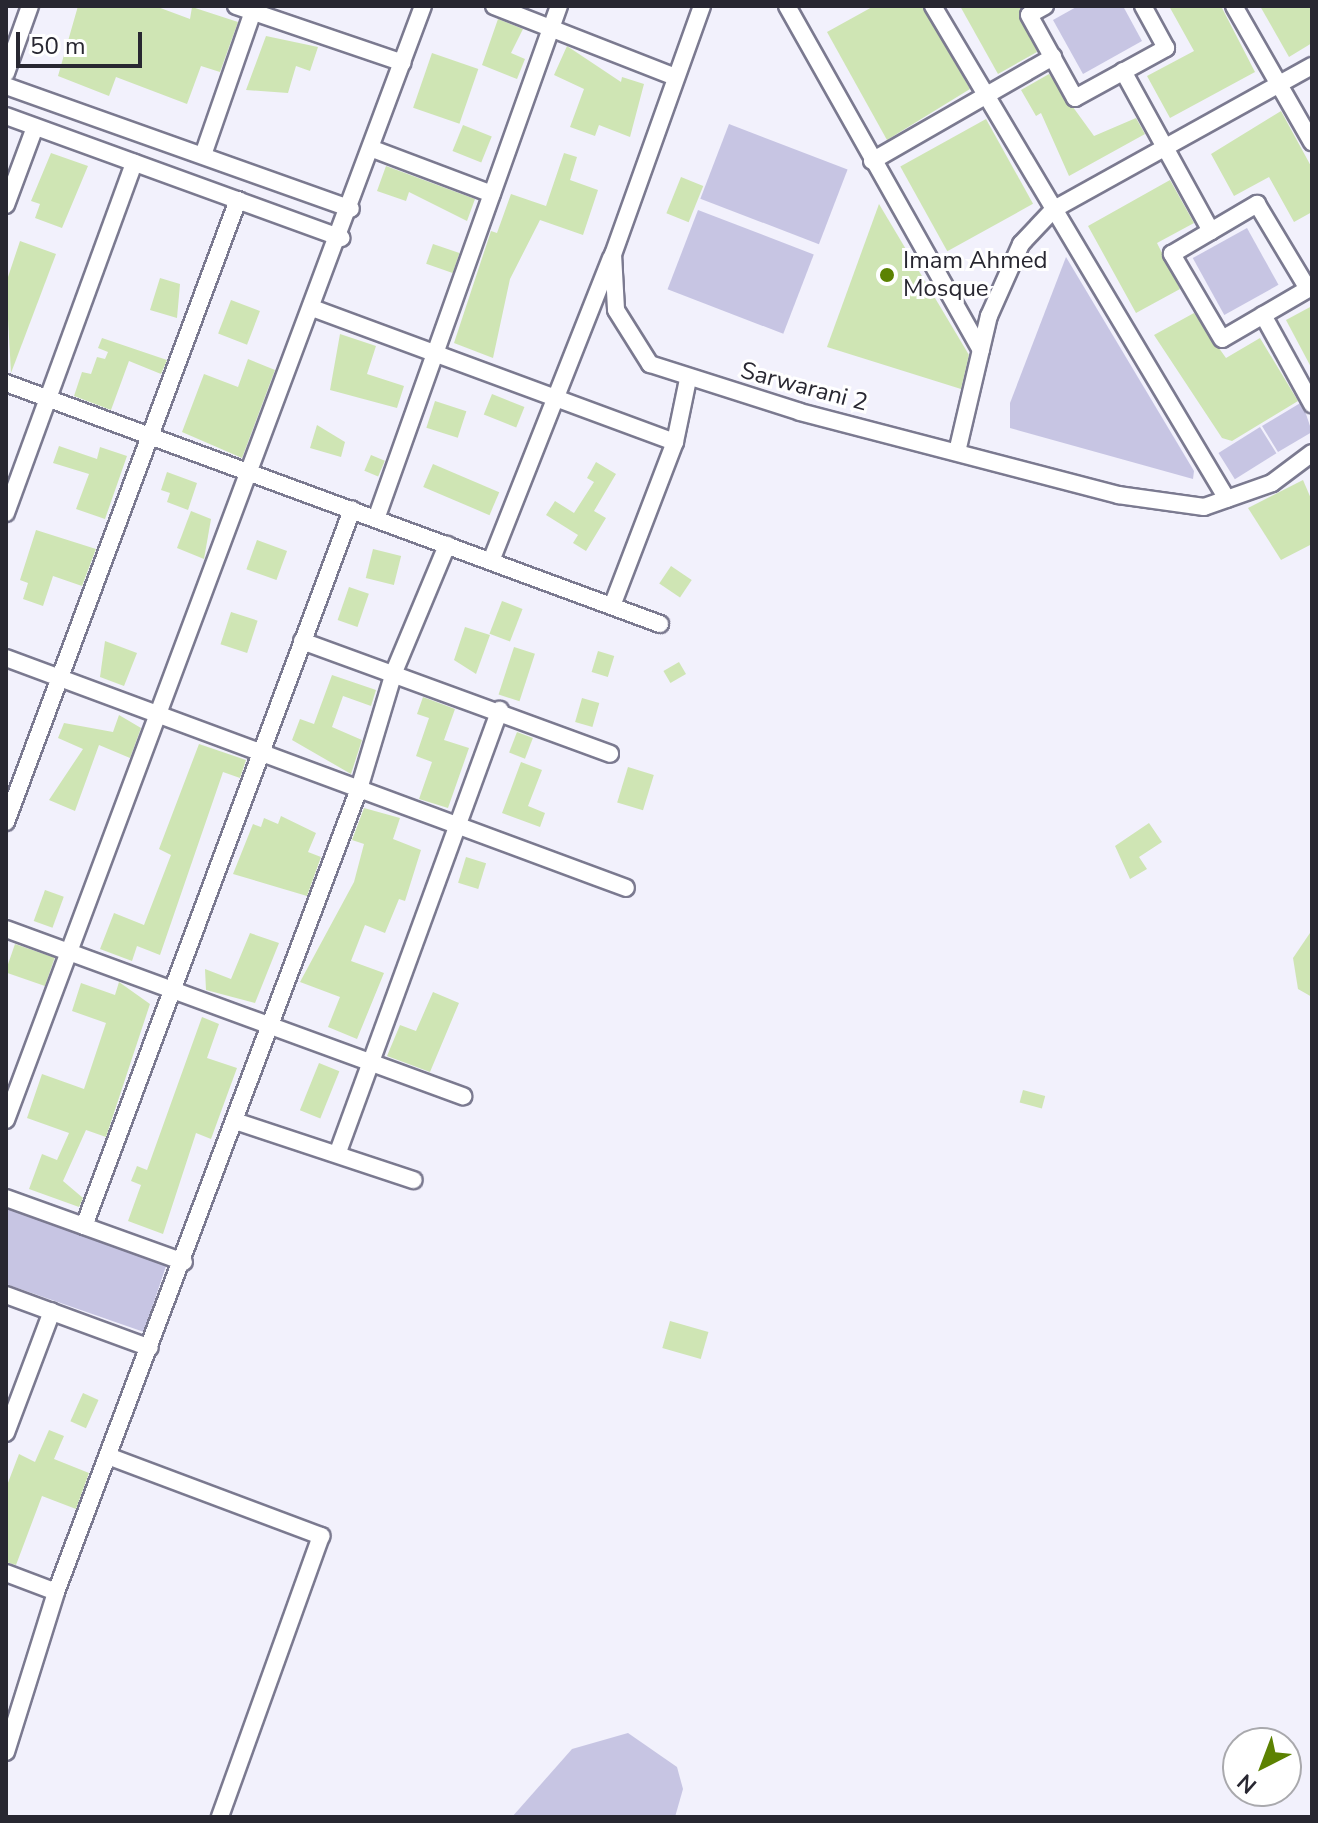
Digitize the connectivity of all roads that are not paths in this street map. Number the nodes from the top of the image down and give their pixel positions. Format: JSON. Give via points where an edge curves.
{"nodes":[{"id":1,"x":30,"y":6,"type":"edge"},
{"id":2,"x":236,"y":6,"type":"edge"},
{"id":3,"x":423,"y":6,"type":"edge"},
{"id":4,"x":494,"y":6,"type":"edge"},
{"id":5,"x":559,"y":6,"type":"edge"},
{"id":6,"x":702,"y":6,"type":"edge"},
{"id":7,"x":787,"y":6,"type":"edge"},
{"id":8,"x":933,"y":6,"type":"edge"},
{"id":9,"x":1045,"y":6,"type":"edge"},
{"id":10,"x":1143,"y":6,"type":"edge"},
{"id":11,"x":1234,"y":6,"type":"edge"},
{"id":12,"x":254,"y":9,"type":"edge"},
{"id":13,"x":552,"y":27,"type":"junction"},
{"id":14,"x":1053,"y":57,"type":"junction"},
{"id":15,"x":403,"y":63,"type":"junction"},
{"id":16,"x":1312,"y":66,"type":"edge"},
{"id":17,"x":1123,"y":71,"type":"junction"},
{"id":18,"x":6,"y":73,"type":"edge"},
{"id":19,"x":673,"y":76,"type":"junction"},
{"id":20,"x":1279,"y":84,"type":"junction"},
{"id":21,"x":6,"y":86,"type":"edge"},
{"id":22,"x":986,"y":95,"type":"junction"},
{"id":23,"x":6,"y":116,"type":"edge"},
{"id":24,"x":35,"y":127,"type":"junction"},
{"id":25,"x":1312,"y":142,"type":"edge"},
{"id":26,"x":1164,"y":148,"type":"junction"},
{"id":27,"x":373,"y":149,"type":"junction"},
{"id":28,"x":203,"y":155,"type":"junction"},
{"id":29,"x":872,"y":161,"type":"junction"},
{"id":30,"x":134,"y":163,"type":"junction"},
{"id":31,"x":492,"y":194,"type":"junction"},
{"id":32,"x":238,"y":200,"type":"junction"},
{"id":33,"x":6,"y":205,"type":"edge"},
{"id":34,"x":351,"y":209,"type":"junction"},
{"id":35,"x":1054,"y":209,"type":"junction"},
{"id":36,"x":1211,"y":231,"type":"junction"},
{"id":37,"x":341,"y":238,"type":"junction"},
{"id":38,"x":613,"y":254,"type":"junction"},
{"id":39,"x":315,"y":309,"type":"junction"},
{"id":40,"x":1263,"y":315,"type":"junction"},
{"id":41,"x":981,"y":350,"type":"junction"},
{"id":42,"x":435,"y":353,"type":"junction"},
{"id":43,"x":688,"y":379,"type":"junction"},
{"id":44,"x":6,"y":383,"type":"edge"},
{"id":45,"x":551,"y":396,"type":"junction"},
{"id":46,"x":49,"y":399,"type":"junction"},
{"id":47,"x":1312,"y":404,"type":"edge"},
{"id":48,"x":150,"y":436,"type":"junction"},
{"id":49,"x":675,"y":442,"type":"junction"},
{"id":50,"x":957,"y":452,"type":"junction"},
{"id":51,"x":1312,"y":453,"type":"edge"},
{"id":52,"x":253,"y":474,"type":"junction"},
{"id":53,"x":1227,"y":499,"type":"junction"},
{"id":54,"x":352,"y":510,"type":"junction"},
{"id":55,"x":6,"y":513,"type":"edge"},
{"id":56,"x":376,"y":519,"type":"junction"},
{"id":57,"x":447,"y":545,"type":"junction"},
{"id":58,"x":491,"y":561,"type":"junction"},
{"id":59,"x":612,"y":606,"type":"junction"},
{"id":60,"x":660,"y":624,"type":"dead end"},
{"id":61,"x":302,"y":641,"type":"junction"},
{"id":62,"x":6,"y":658,"type":"edge"},
{"id":63,"x":394,"y":672,"type":"junction"},
{"id":64,"x":60,"y":678,"type":"junction"},
{"id":65,"x":500,"y":710,"type":"junction"},
{"id":66,"x":161,"y":716,"type":"junction"},
{"id":67,"x":258,"y":752,"type":"junction"},
{"id":68,"x":610,"y":754,"type":"dead end"},
{"id":69,"x":359,"y":789,"type":"junction"},
{"id":70,"x":6,"y":822,"type":"edge"},
{"id":71,"x":455,"y":825,"type":"junction"},
{"id":72,"x":626,"y":888,"type":"dead end"},
{"id":73,"x":6,"y":929,"type":"edge"},
{"id":74,"x":68,"y":952,"type":"junction"},
{"id":75,"x":169,"y":989,"type":"junction"},
{"id":76,"x":269,"y":1025,"type":"junction"},
{"id":77,"x":370,"y":1062,"type":"junction"},
{"id":78,"x":463,"y":1096,"type":"dead end"},
{"id":79,"x":6,"y":1120,"type":"edge"},
{"id":80,"x":235,"y":1121,"type":"junction"},
{"id":81,"x":338,"y":1152,"type":"junction"},
{"id":82,"x":413,"y":1180,"type":"dead end"},
{"id":83,"x":6,"y":1198,"type":"edge"},
{"id":84,"x":84,"y":1226,"type":"junction"},
{"id":85,"x":184,"y":1262,"type":"junction"},
{"id":86,"x":6,"y":1295,"type":"edge"},
{"id":87,"x":52,"y":1311,"type":"junction"},
{"id":88,"x":150,"y":1348,"type":"junction"},
{"id":89,"x":6,"y":1433,"type":"edge"},
{"id":90,"x":108,"y":1456,"type":"junction"},
{"id":91,"x":6,"y":1573,"type":"edge"},
{"id":92,"x":56,"y":1592,"type":"junction"},
{"id":93,"x":6,"y":1752,"type":"edge"},
{"id":94,"x":220,"y":1817,"type":"edge"}],
"edges":[{"from":1,"to":18,"type":"street"},
{"from":2,"to":12,"type":"street"},
{"from":3,"to":15,"type":"street"},
{"from":4,"to":13,"type":"street"},
{"from":5,"to":13,"type":"street"},
{"from":6,"to":19,"type":"street","name":"Sarwarani 2"},
{"from":7,"to":29,"type":"street"},
{"from":8,"to":22,"type":"street"},
{"from":9,"to":14,"type":"street","via":[[1029,15]]},
{"from":10,"to":17,"type":"street","via":[[1166,48]]},
{"from":11,"to":20,"type":"street"},
{"from":12,"to":15,"type":"street"},
{"from":12,"to":28,"type":"street"},
{"from":13,"to":19,"type":"street"},
{"from":13,"to":31,"type":"street"},
{"from":14,"to":17,"type":"street","via":[[1075,98]]},
{"from":14,"to":22,"type":"street"},
{"from":15,"to":27,"type":"street"},
{"from":16,"to":20,"type":"street"},
{"from":17,"to":26,"type":"street"},
{"from":19,"to":38,"type":"street","name":"Sarwarani 2"},
{"from":20,"to":25,"type":"street"},
{"from":20,"to":26,"type":"street"},
{"from":21,"to":28,"type":"street"},
{"from":22,"to":29,"type":"street"},
{"from":22,"to":35,"type":"street"},
{"from":23,"to":24,"type":"street"},
{"from":24,"to":30,"type":"street"},
{"from":24,"to":33,"type":"street"},
{"from":26,"to":35,"type":"street"},
{"from":26,"to":36,"type":"street"},
{"from":27,"to":31,"type":"street"},
{"from":27,"to":34,"type":"street"},
{"from":28,"to":34,"type":"street"},
{"from":29,"to":41,"type":"street"},
{"from":30,"to":32,"type":"street"},
{"from":30,"to":46,"type":"street"},
{"from":31,"to":42,"type":"street"},
{"from":32,"to":37,"type":"street"},
{"from":32,"to":48,"type":"street"},
{"from":34,"to":37,"type":"street"},
{"from":35,"to":41,"type":"street","via":[[1021,244]]},
{"from":35,"to":53,"type":"street"},
{"from":36,"to":40,"type":"street","via":[[1172,254],[1222,339]]},
{"from":36,"to":40,"type":"street","via":[[1257,204],[1308,289]]},
{"from":37,"to":39,"type":"street"},
{"from":38,"to":43,"type":"street","name":"Sarwarani 2","via":[[616,310],[636,351]]},
{"from":38,"to":45,"type":"street"},
{"from":39,"to":42,"type":"street"},
{"from":39,"to":52,"type":"street"},
{"from":40,"to":47,"type":"street"},
{"from":41,"to":50,"type":"street"},
{"from":42,"to":45,"type":"street"},
{"from":42,"to":56,"type":"street"},
{"from":43,"to":49,"type":"street"},
{"from":43,"to":50,"type":"street","name":"Sarwarani 2"},
{"from":44,"to":46,"type":"street"},
{"from":45,"to":49,"type":"street"},
{"from":45,"to":58,"type":"street"},
{"from":46,"to":48,"type":"street"},
{"from":46,"to":55,"type":"street"},
{"from":48,"to":52,"type":"street"},
{"from":48,"to":64,"type":"street"},
{"from":49,"to":59,"type":"street"},
{"from":50,"to":53,"type":"street","name":"Sarwarani 2","via":[[1118,495],[1204,507]]},
{"from":51,"to":53,"type":"street","name":"Sarwarani 2","via":[[1272,483]]},
{"from":52,"to":54,"type":"street"},
{"from":52,"to":66,"type":"street"},
{"from":54,"to":56,"type":"street"},
{"from":54,"to":61,"type":"street"},
{"from":56,"to":57,"type":"street"},
{"from":57,"to":58,"type":"street"},
{"from":57,"to":63,"type":"street"},
{"from":58,"to":59,"type":"street"},
{"from":59,"to":60,"type":"street"},
{"from":61,"to":63,"type":"street"},
{"from":61,"to":67,"type":"street"},
{"from":62,"to":64,"type":"street"},
{"from":63,"to":65,"type":"street"},
{"from":63,"to":69,"type":"street"},
{"from":64,"to":66,"type":"street"},
{"from":64,"to":70,"type":"street"},
{"from":65,"to":68,"type":"street"},
{"from":65,"to":71,"type":"street"},
{"from":66,"to":67,"type":"street"},
{"from":66,"to":74,"type":"street"},
{"from":67,"to":69,"type":"street"},
{"from":67,"to":75,"type":"street"},
{"from":69,"to":71,"type":"street"},
{"from":69,"to":76,"type":"street"},
{"from":71,"to":72,"type":"street"},
{"from":71,"to":77,"type":"street"},
{"from":73,"to":74,"type":"street"},
{"from":74,"to":75,"type":"street"},
{"from":74,"to":79,"type":"street"},
{"from":75,"to":76,"type":"street"},
{"from":75,"to":84,"type":"street"},
{"from":76,"to":77,"type":"street"},
{"from":76,"to":80,"type":"street"},
{"from":77,"to":78,"type":"street"},
{"from":77,"to":81,"type":"street"},
{"from":80,"to":81,"type":"street"},
{"from":80,"to":85,"type":"street"},
{"from":81,"to":82,"type":"street"},
{"from":83,"to":84,"type":"street"},
{"from":84,"to":85,"type":"street"},
{"from":85,"to":88,"type":"street"},
{"from":86,"to":87,"type":"street"},
{"from":87,"to":88,"type":"street"},
{"from":87,"to":89,"type":"street"},
{"from":88,"to":90,"type":"street"},
{"from":90,"to":92,"type":"street"},
{"from":90,"to":94,"type":"street","via":[[321,1536]]},
{"from":91,"to":92,"type":"street"},
{"from":92,"to":93,"type":"street"}]}
